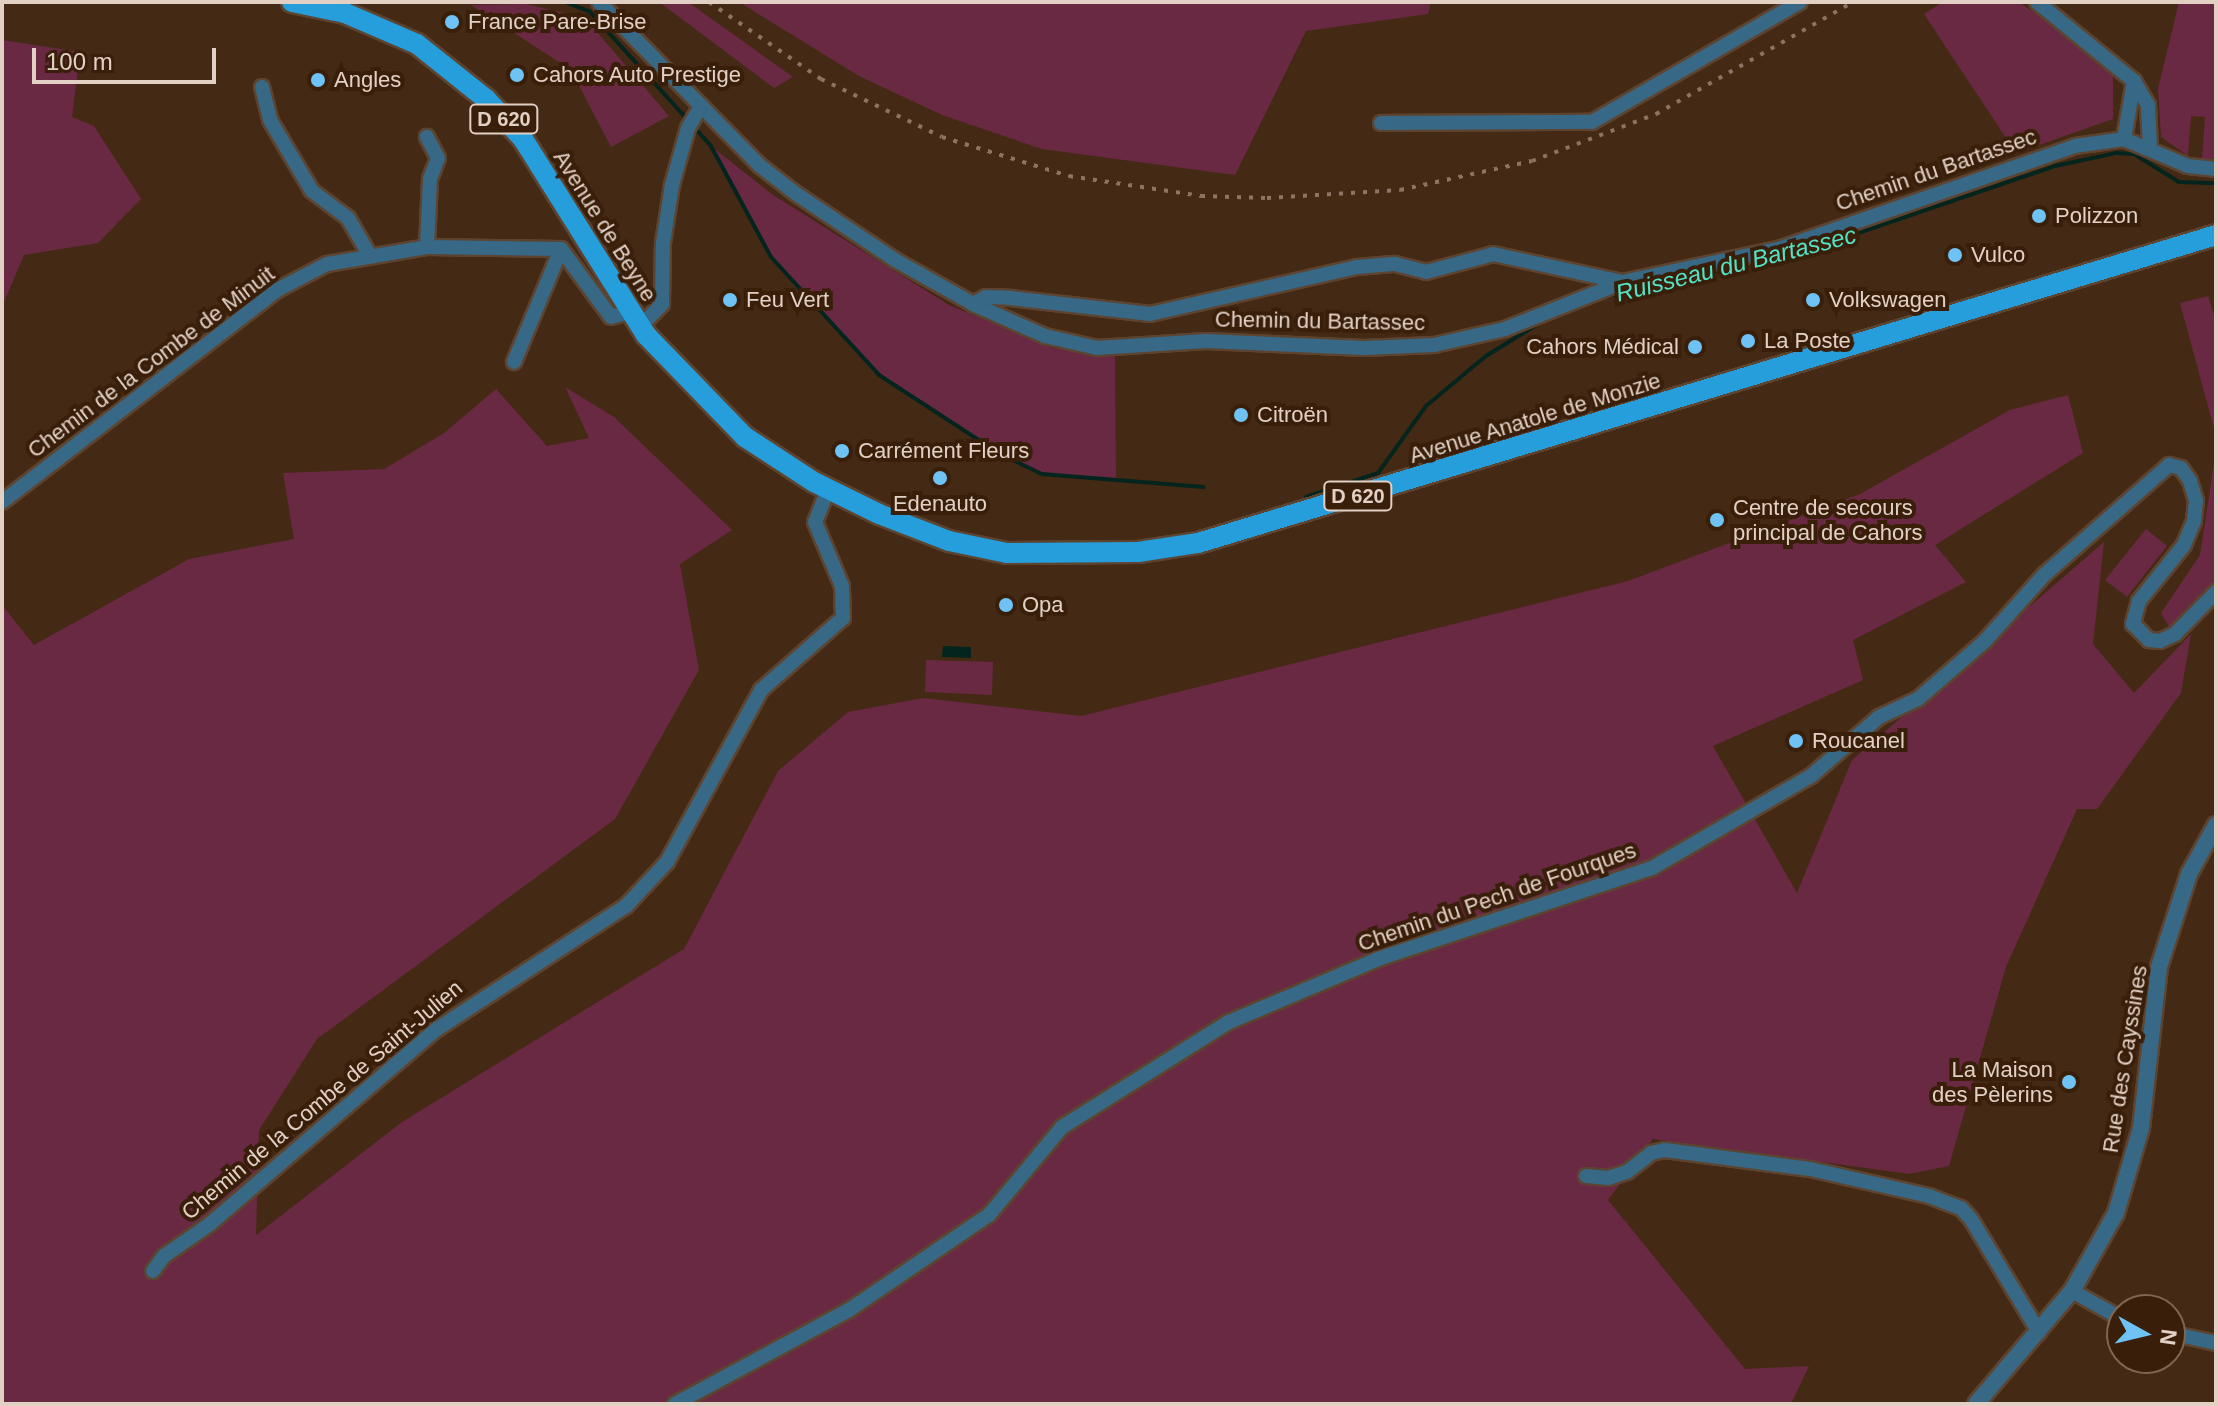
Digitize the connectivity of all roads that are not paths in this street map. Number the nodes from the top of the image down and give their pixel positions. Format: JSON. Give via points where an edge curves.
{"nodes":[{"id":1,"x":292,"y":2,"type":"edge"},
{"id":2,"x":599,"y":2,"type":"edge"},
{"id":3,"x":1800,"y":2,"type":"edge"},
{"id":4,"x":2037,"y":2,"type":"edge"},
{"id":5,"x":2134,"y":81,"type":"junction"},
{"id":6,"x":262,"y":87,"type":"dead end"},
{"id":7,"x":695,"y":116,"type":"junction"},
{"id":8,"x":1381,"y":123,"type":"dead end"},
{"id":9,"x":427,"y":137,"type":"dead end"},
{"id":10,"x":2124,"y":139,"type":"junction"},
{"id":11,"x":2150,"y":148,"type":"junction"},
{"id":12,"x":2216,"y":169,"type":"edge"},
{"id":13,"x":2216,"y":235,"type":"edge"},
{"id":14,"x":427,"y":247,"type":"junction"},
{"id":15,"x":561,"y":249,"type":"junction"},
{"id":16,"x":370,"y":256,"type":"junction"},
{"id":17,"x":1623,"y":282,"type":"junction"},
{"id":18,"x":973,"y":304,"type":"junction"},
{"id":19,"x":635,"y":320,"type":"junction"},
{"id":20,"x":514,"y":362,"type":"dead end"},
{"id":21,"x":828,"y":489,"type":"junction"},
{"id":22,"x":2,"y":502,"type":"edge"},
{"id":23,"x":2216,"y":592,"type":"edge"},
{"id":24,"x":2216,"y":825,"type":"edge"},
{"id":25,"x":1586,"y":1176,"type":"dead end"},
{"id":26,"x":153,"y":1271,"type":"dead end"},
{"id":27,"x":2072,"y":1291,"type":"junction"},
{"id":28,"x":2106,"y":1310,"type":"edge"},
{"id":29,"x":2039,"y":1332,"type":"junction"},
{"id":30,"x":2186,"y":1336,"type":"edge"},
{"id":31,"x":2216,"y":1343,"type":"edge"},
{"id":32,"x":675,"y":1404,"type":"edge"},
{"id":33,"x":1976,"y":1404,"type":"edge"}],
"edges":[{"from":1,"to":19,"type":"main road","name":"Avenue de Beyne","number":"D 620","via":[[345,13],[417,44],[486,99],[523,139]]},
{"from":2,"to":7,"type":"street","name":"Chemin du Bartassec"},
{"from":3,"to":8,"type":"street","via":[[1592,122]]},
{"from":4,"to":5,"type":"street"},
{"from":5,"to":10,"type":"street"},
{"from":5,"to":11,"type":"street","via":[[2148,105]]},
{"from":6,"to":16,"type":"street","via":[[270,120],[312,191],[348,218]]},
{"from":7,"to":18,"type":"street","name":"Chemin du Bartassec","via":[[795,193]]},
{"from":7,"to":19,"type":"street","via":[[663,243],[662,304]]},
{"from":9,"to":14,"type":"street","via":[[438,158],[430,179]]},
{"from":10,"to":11,"type":"street","name":"Chemin du Bartassec"},
{"from":10,"to":17,"type":"street","name":"Chemin du Bartassec","via":[[2075,146],[2003,168],[1778,249]]},
{"from":11,"to":12,"type":"street","name":"Chemin du Bartassec","via":[[2188,166]]},
{"from":13,"to":21,"type":"main road","name":"Avenue Anatole de Monzie","number":"D 620","via":[[1198,543],[1138,552],[1007,553],[912,528]]},
{"from":14,"to":15,"type":"street","name":"Chemin de la Combe de Minuit"},
{"from":14,"to":16,"type":"street","name":"Chemin de la Combe de Minuit"},
{"from":15,"to":19,"type":"street","via":[[611,317]]},
{"from":15,"to":20,"type":"street"},
{"from":16,"to":22,"type":"street","name":"Chemin de la Combe de Minuit","via":[[327,264],[277,290]]},
{"from":17,"to":18,"type":"street","via":[[1493,254],[1426,272],[1395,264],[1357,267],[1150,314],[1010,298],[986,297]]},
{"from":17,"to":18,"type":"street","name":"Chemin du Bartassec","via":[[1469,339],[1391,348],[1237,341],[1097,348],[1045,336]]},
{"from":19,"to":21,"type":"main road","name":"Avenue Anatole de Monzie","number":"D 620","via":[[745,437]]},
{"from":21,"to":26,"type":"street","name":"Chemin de la Combe de Saint-Julien","via":[[815,522],[842,586],[843,618],[761,690],[741,718],[694,819],[667,862],[626,906],[437,1029],[210,1224],[164,1256]]},
{"from":23,"to":32,"type":"street","name":"Chemin du Pech de Fourques","via":[[2175,634],[2160,641],[2149,640],[2133,624],[2139,601],[2184,545],[2194,521],[2190,481],[2181,468],[2169,465],[2044,575],[1985,641],[1918,699],[1879,717],[1811,776],[1652,868],[1378,959],[1229,1022],[1062,1127],[989,1215],[849,1310]]},
{"from":24,"to":27,"type":"street","name":"Rue des Cayssines","via":[[2189,874],[2159,967],[2141,1128],[2126,1181],[2106,1234]]},
{"from":25,"to":29,"type":"street","via":[[1618,1175],[1665,1150],[1810,1169],[1929,1196],[1961,1208],[1971,1219]]},
{"from":27,"to":28,"type":"street"},
{"from":27,"to":29,"type":"street","name":"Rue des Cayssines"},
{"from":29,"to":33,"type":"street","name":"Rue des Cayssines"},
{"from":30,"to":31,"type":"street"}]}
